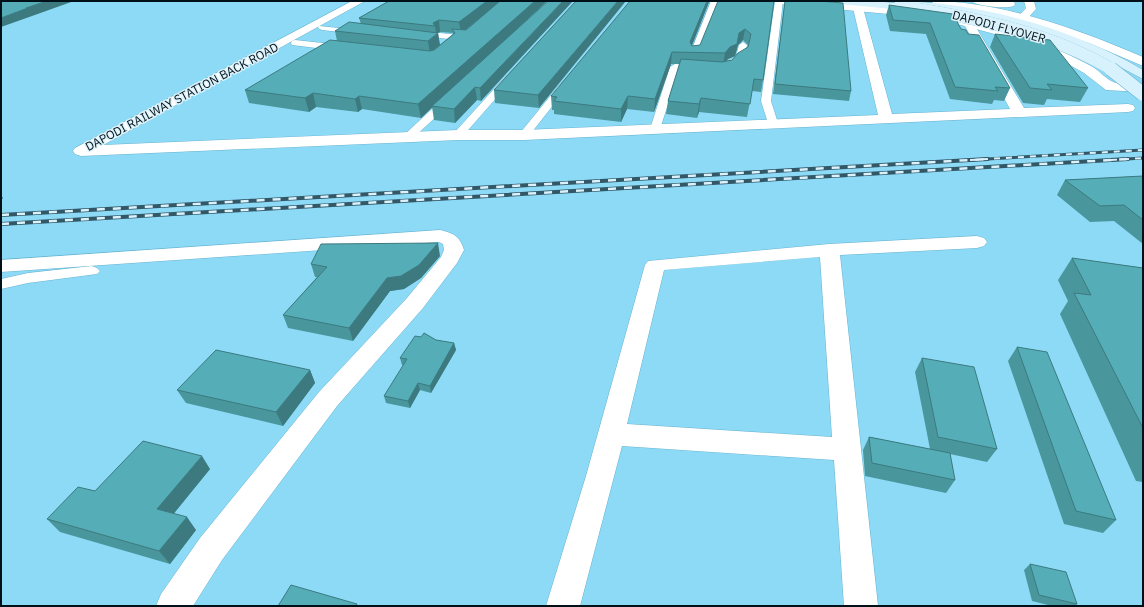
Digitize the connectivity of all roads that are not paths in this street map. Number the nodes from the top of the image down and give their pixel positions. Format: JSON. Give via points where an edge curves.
{"nodes":[{"id":1,"x":360,"y":1,"type":"edge"},
{"id":2,"x":371,"y":1,"type":"edge"},
{"id":3,"x":715,"y":1,"type":"edge"},
{"id":4,"x":780,"y":1,"type":"edge"},
{"id":5,"x":840,"y":1,"type":"edge"},
{"id":6,"x":898,"y":1,"type":"edge"},
{"id":7,"x":935,"y":1,"type":"edge"},
{"id":8,"x":976,"y":1,"type":"edge"},
{"id":9,"x":1009,"y":1,"type":"edge"},
{"id":10,"x":1029,"y":1,"type":"edge"},
{"id":11,"x":965,"y":3,"type":"edge"},
{"id":12,"x":919,"y":6,"type":"junction"},
{"id":13,"x":858,"y":8,"type":"junction"},
{"id":14,"x":1022,"y":18,"type":"junction"},
{"id":15,"x":969,"y":24,"type":"junction"},
{"id":16,"x":326,"y":26,"type":"junction"},
{"id":17,"x":474,"y":28,"type":"edge"},
{"id":18,"x":366,"y":30,"type":"edge"},
{"id":19,"x":295,"y":43,"type":"junction"},
{"id":20,"x":743,"y":45,"type":"edge"},
{"id":21,"x":447,"y":47,"type":"edge"},
{"id":22,"x":349,"y":49,"type":"edge"},
{"id":23,"x":694,"y":54,"type":"edge"},
{"id":24,"x":1143,"y":62,"type":"edge"},
{"id":25,"x":707,"y":69,"type":"edge"},
{"id":26,"x":720,"y":70,"type":"edge"},
{"id":27,"x":516,"y":71,"type":"edge"},
{"id":28,"x":572,"y":75,"type":"edge"},
{"id":29,"x":1143,"y":75,"type":"edge"},
{"id":30,"x":1111,"y":87,"type":"junction"},
{"id":31,"x":1143,"y":88,"type":"edge"},
{"id":32,"x":454,"y":93,"type":"edge"},
{"id":33,"x":1143,"y":94,"type":"edge"},
{"id":34,"x":1019,"y":113,"type":"junction"},
{"id":35,"x":886,"y":118,"type":"junction"},
{"id":36,"x":773,"y":123,"type":"junction"},
{"id":37,"x":655,"y":129,"type":"junction"},
{"id":38,"x":458,"y":135,"type":"junction"},
{"id":39,"x":524,"y":135,"type":"junction"},
{"id":40,"x":408,"y":137,"type":"junction"},
{"id":41,"x":102,"y":150,"type":"junction"},
{"id":42,"x":977,"y":242,"type":"dead end"},
{"id":43,"x":829,"y":250,"type":"junction"},
{"id":44,"x":1,"y":266,"type":"edge"},
{"id":45,"x":92,"y":271,"type":"dead end"},
{"id":46,"x":1,"y":284,"type":"edge"},
{"id":47,"x":610,"y":434,"type":"junction"},
{"id":48,"x":847,"y":449,"type":"junction"},
{"id":49,"x":173,"y":606,"type":"edge"},
{"id":50,"x":563,"y":606,"type":"edge"},
{"id":51,"x":861,"y":606,"type":"edge"}],
"edges":[{"from":1,"to":41,"type":"street","name":"DAPODI RAILWAY STATION BACK ROAD","via":[[81,151]]},
{"from":2,"to":16,"type":"street","name":"DAPODI RAILWAY STATION BACK ROAD"},
{"from":3,"to":23,"type":"lane"},
{"from":4,"to":13,"type":"street"},
{"from":4,"to":36,"type":"lane","via":[[766,101]]},
{"from":5,"to":12,"type":"main road","name":"DAPODI FLYOVER"},
{"from":6,"to":12,"type":"main road","name":"DAPODI FLYOVER"},
{"from":7,"to":11,"type":"street"},
{"from":8,"to":9,"type":"street","via":[[1010,5]]},
{"from":10,"to":14,"type":"street","via":[[1031,9]]},
{"from":11,"to":14,"type":"street"},
{"from":12,"to":29,"type":"main road","name":"DAPODI FLYOVER","via":[[976,13],[1049,32],[1091,48]]},
{"from":12,"to":33,"type":"main road","name":"DAPODI FLYOVER","bridge":true,"via":[[1052,41],[1101,63]]},
{"from":13,"to":15,"type":"street"},
{"from":13,"to":35,"type":"street"},
{"from":14,"to":24,"type":"street","via":[[1082,36]]},
{"from":15,"to":30,"type":"street","via":[[1017,37],[1054,51],[1089,70]]},
{"from":15,"to":34,"type":"street"},
{"from":16,"to":18,"type":"lane"},
{"from":16,"to":19,"type":"street","name":"DAPODI RAILWAY STATION BACK ROAD"},
{"from":17,"to":21,"type":"lane","via":[[463,38],[411,35],[451,43]]},
{"from":19,"to":22,"type":"lane"},
{"from":19,"to":41,"type":"street","name":"DAPODI RAILWAY STATION BACK ROAD"},
{"from":20,"to":26,"type":"lane","via":[[740,59],[732,62],[727,69]]},
{"from":25,"to":37,"type":"lane","via":[[675,67]]},
{"from":27,"to":38,"type":"lane"},
{"from":28,"to":39,"type":"lane"},
{"from":30,"to":31,"type":"street"},
{"from":30,"to":34,"type":"street","via":[[1128,108]]},
{"from":32,"to":40,"type":"lane"},
{"from":34,"to":35,"type":"street"},
{"from":35,"to":36,"type":"street"},
{"from":36,"to":37,"type":"street"},
{"from":37,"to":39,"type":"street"},
{"from":38,"to":39,"type":"street"},
{"from":38,"to":40,"type":"street"},
{"from":40,"to":41,"type":"street"},
{"from":42,"to":43,"type":"street"},
{"from":43,"to":47,"type":"street","via":[[655,264]]},
{"from":43,"to":48,"type":"street"},
{"from":44,"to":49,"type":"street","via":[[440,236],[452,242],[454,250],[450,259],[415,303],[328,399],[211,549]]},
{"from":45,"to":46,"type":"lane","via":[[28,278]]},
{"from":47,"to":48,"type":"street"},
{"from":47,"to":50,"type":"street"},
{"from":48,"to":51,"type":"street"}]}
